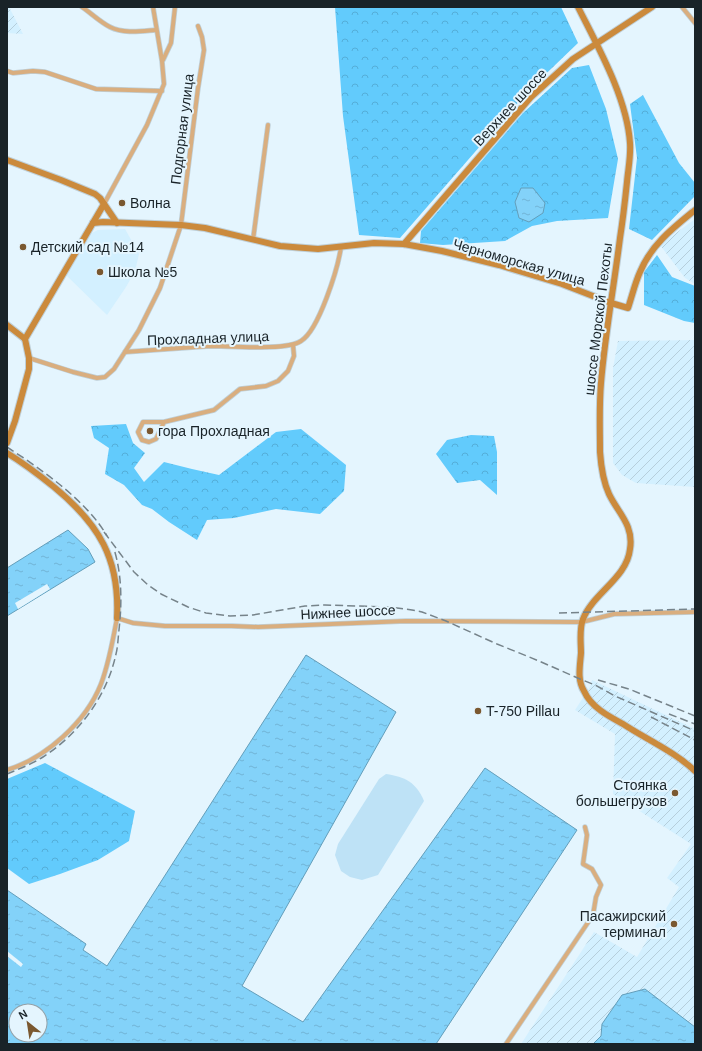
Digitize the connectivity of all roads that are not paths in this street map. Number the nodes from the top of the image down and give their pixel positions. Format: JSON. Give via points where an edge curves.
{"nodes":[{"id":1,"x":82,"y":7,"type":"edge"},
{"id":2,"x":152,"y":7,"type":"edge"},
{"id":3,"x":175,"y":7,"type":"edge"},
{"id":4,"x":578,"y":7,"type":"edge"},
{"id":5,"x":652,"y":7,"type":"edge"},
{"id":6,"x":682,"y":7,"type":"edge"},
{"id":7,"x":695,"y":23,"type":"edge"},
{"id":8,"x":198,"y":26,"type":"dead end"},
{"id":9,"x":156,"y":30,"type":"junction"},
{"id":10,"x":597,"y":44,"type":"junction"},
{"id":11,"x":162,"y":61,"type":"junction"},
{"id":12,"x":7,"y":71,"type":"edge"},
{"id":13,"x":162,"y":91,"type":"junction"},
{"id":14,"x":268,"y":126,"type":"dead end"},
{"id":15,"x":7,"y":156,"type":"edge"},
{"id":16,"x":7,"y":160,"type":"edge"},
{"id":17,"x":104,"y":204,"type":"junction"},
{"id":18,"x":695,"y":210,"type":"edge"},
{"id":19,"x":93,"y":223,"type":"junction"},
{"id":20,"x":117,"y":223,"type":"junction"},
{"id":21,"x":181,"y":225,"type":"junction"},
{"id":22,"x":253,"y":240,"type":"junction"},
{"id":23,"x":404,"y":244,"type":"junction"},
{"id":24,"x":341,"y":247,"type":"junction"},
{"id":25,"x":611,"y":303,"type":"junction"},
{"id":26,"x":7,"y":325,"type":"edge"},
{"id":27,"x":25,"y":339,"type":"junction"},
{"id":28,"x":293,"y":345,"type":"junction"},
{"id":29,"x":125,"y":352,"type":"junction"},
{"id":30,"x":29,"y":358,"type":"junction"},
{"id":31,"x":164,"y":422,"type":"junction"},
{"id":32,"x":7,"y":443,"type":"edge"},
{"id":33,"x":7,"y":453,"type":"edge"},
{"id":34,"x":695,"y":612,"type":"edge"},
{"id":35,"x":117,"y":618,"type":"junction"},
{"id":36,"x":582,"y":622,"type":"junction"},
{"id":37,"x":7,"y":770,"type":"edge"},
{"id":38,"x":695,"y":771,"type":"edge"},
{"id":39,"x":585,"y":828,"type":"dead end"},
{"id":40,"x":506,"y":1044,"type":"edge"}],
"edges":[{"from":1,"to":9,"type":"street","via":[[110,27],[136,32]]},
{"from":2,"to":9,"type":"street"},
{"from":3,"to":11,"type":"street","via":[[171,43]]},
{"from":4,"to":10,"type":"street","name":"шоссе Морской Пехоты"},
{"from":5,"to":10,"type":"street","name":"Верхнее шоссе"},
{"from":6,"to":7,"type":"street"},
{"from":8,"to":21,"type":"street","name":"Подгорная улица","via":[[204,50]]},
{"from":9,"to":11,"type":"street"},
{"from":10,"to":23,"type":"street","name":"Верхнее шоссе","via":[[573,59],[531,97]]},
{"from":10,"to":25,"type":"street","name":"шоссе Морской Пехоты","via":[[617,91],[630,143]]},
{"from":11,"to":13,"type":"street"},
{"from":12,"to":13,"type":"street","via":[[45,72],[96,89]]},
{"from":13,"to":17,"type":"street","via":[[147,125]]},
{"from":14,"to":22,"type":"street"},
{"from":15,"to":16,"type":"street"},
{"from":16,"to":17,"type":"street","via":[[95,194]]},
{"from":17,"to":19,"type":"street"},
{"from":17,"to":20,"type":"street"},
{"from":18,"to":25,"type":"street","name":"Черноморская улица","via":[[654,247],[640,271],[628,308]]},
{"from":19,"to":20,"type":"street","name":"Черноморская улица"},
{"from":19,"to":27,"type":"street"},
{"from":20,"to":21,"type":"street","name":"Черноморская улица"},
{"from":21,"to":22,"type":"street","name":"Черноморская улица"},
{"from":21,"to":29,"type":"street","name":"Подгорная улица","via":[[160,288]]},
{"from":22,"to":24,"type":"street","name":"Черноморская улица","via":[[280,246],[318,249]]},
{"from":23,"to":24,"type":"street","name":"Черноморская улица","via":[[374,243]]},
{"from":23,"to":25,"type":"street","name":"Черноморская улица","via":[[499,265],[562,284]]},
{"from":24,"to":28,"type":"street","via":[[339,261],[318,319],[310,333]]},
{"from":25,"to":36,"type":"street","name":"шоссе Морской Пехоты","via":[[600,384],[601,459],[609,494],[626,520],[631,545],[630,555],[624,566],[594,601]]},
{"from":26,"to":27,"type":"street"},
{"from":27,"to":30,"type":"street"},
{"from":28,"to":29,"type":"street","name":"Прохладная улица","via":[[211,346]]},
{"from":28,"to":31,"type":"street","via":[[294,356],[288,371],[278,381],[266,386],[240,390],[214,410]]},
{"from":29,"to":30,"type":"street","name":"Подгорная улица","via":[[114,369],[105,377],[97,378]]},
{"from":30,"to":32,"type":"street","via":[[27,378]]},
{"from":31,"to":31,"type":"street","via":[[143,422],[138,432],[142,440],[149,442],[156,439]]},
{"from":33,"to":35,"type":"street","via":[[31,468],[63,494],[95,528],[115,572]]},
{"from":34,"to":36,"type":"street","name":"Нижнее шоссе","via":[[614,614]]},
{"from":35,"to":36,"type":"street","name":"Нижнее шоссе","via":[[132,623],[165,626],[258,627],[400,621]]},
{"from":35,"to":37,"type":"street","via":[[101,685],[87,709],[76,723],[44,752],[24,764]]},
{"from":36,"to":38,"type":"street","via":[[580,679],[588,699],[609,716]]},
{"from":39,"to":40,"type":"street","via":[[587,835],[583,864],[592,869],[601,885],[596,897],[594,915]]}]}
